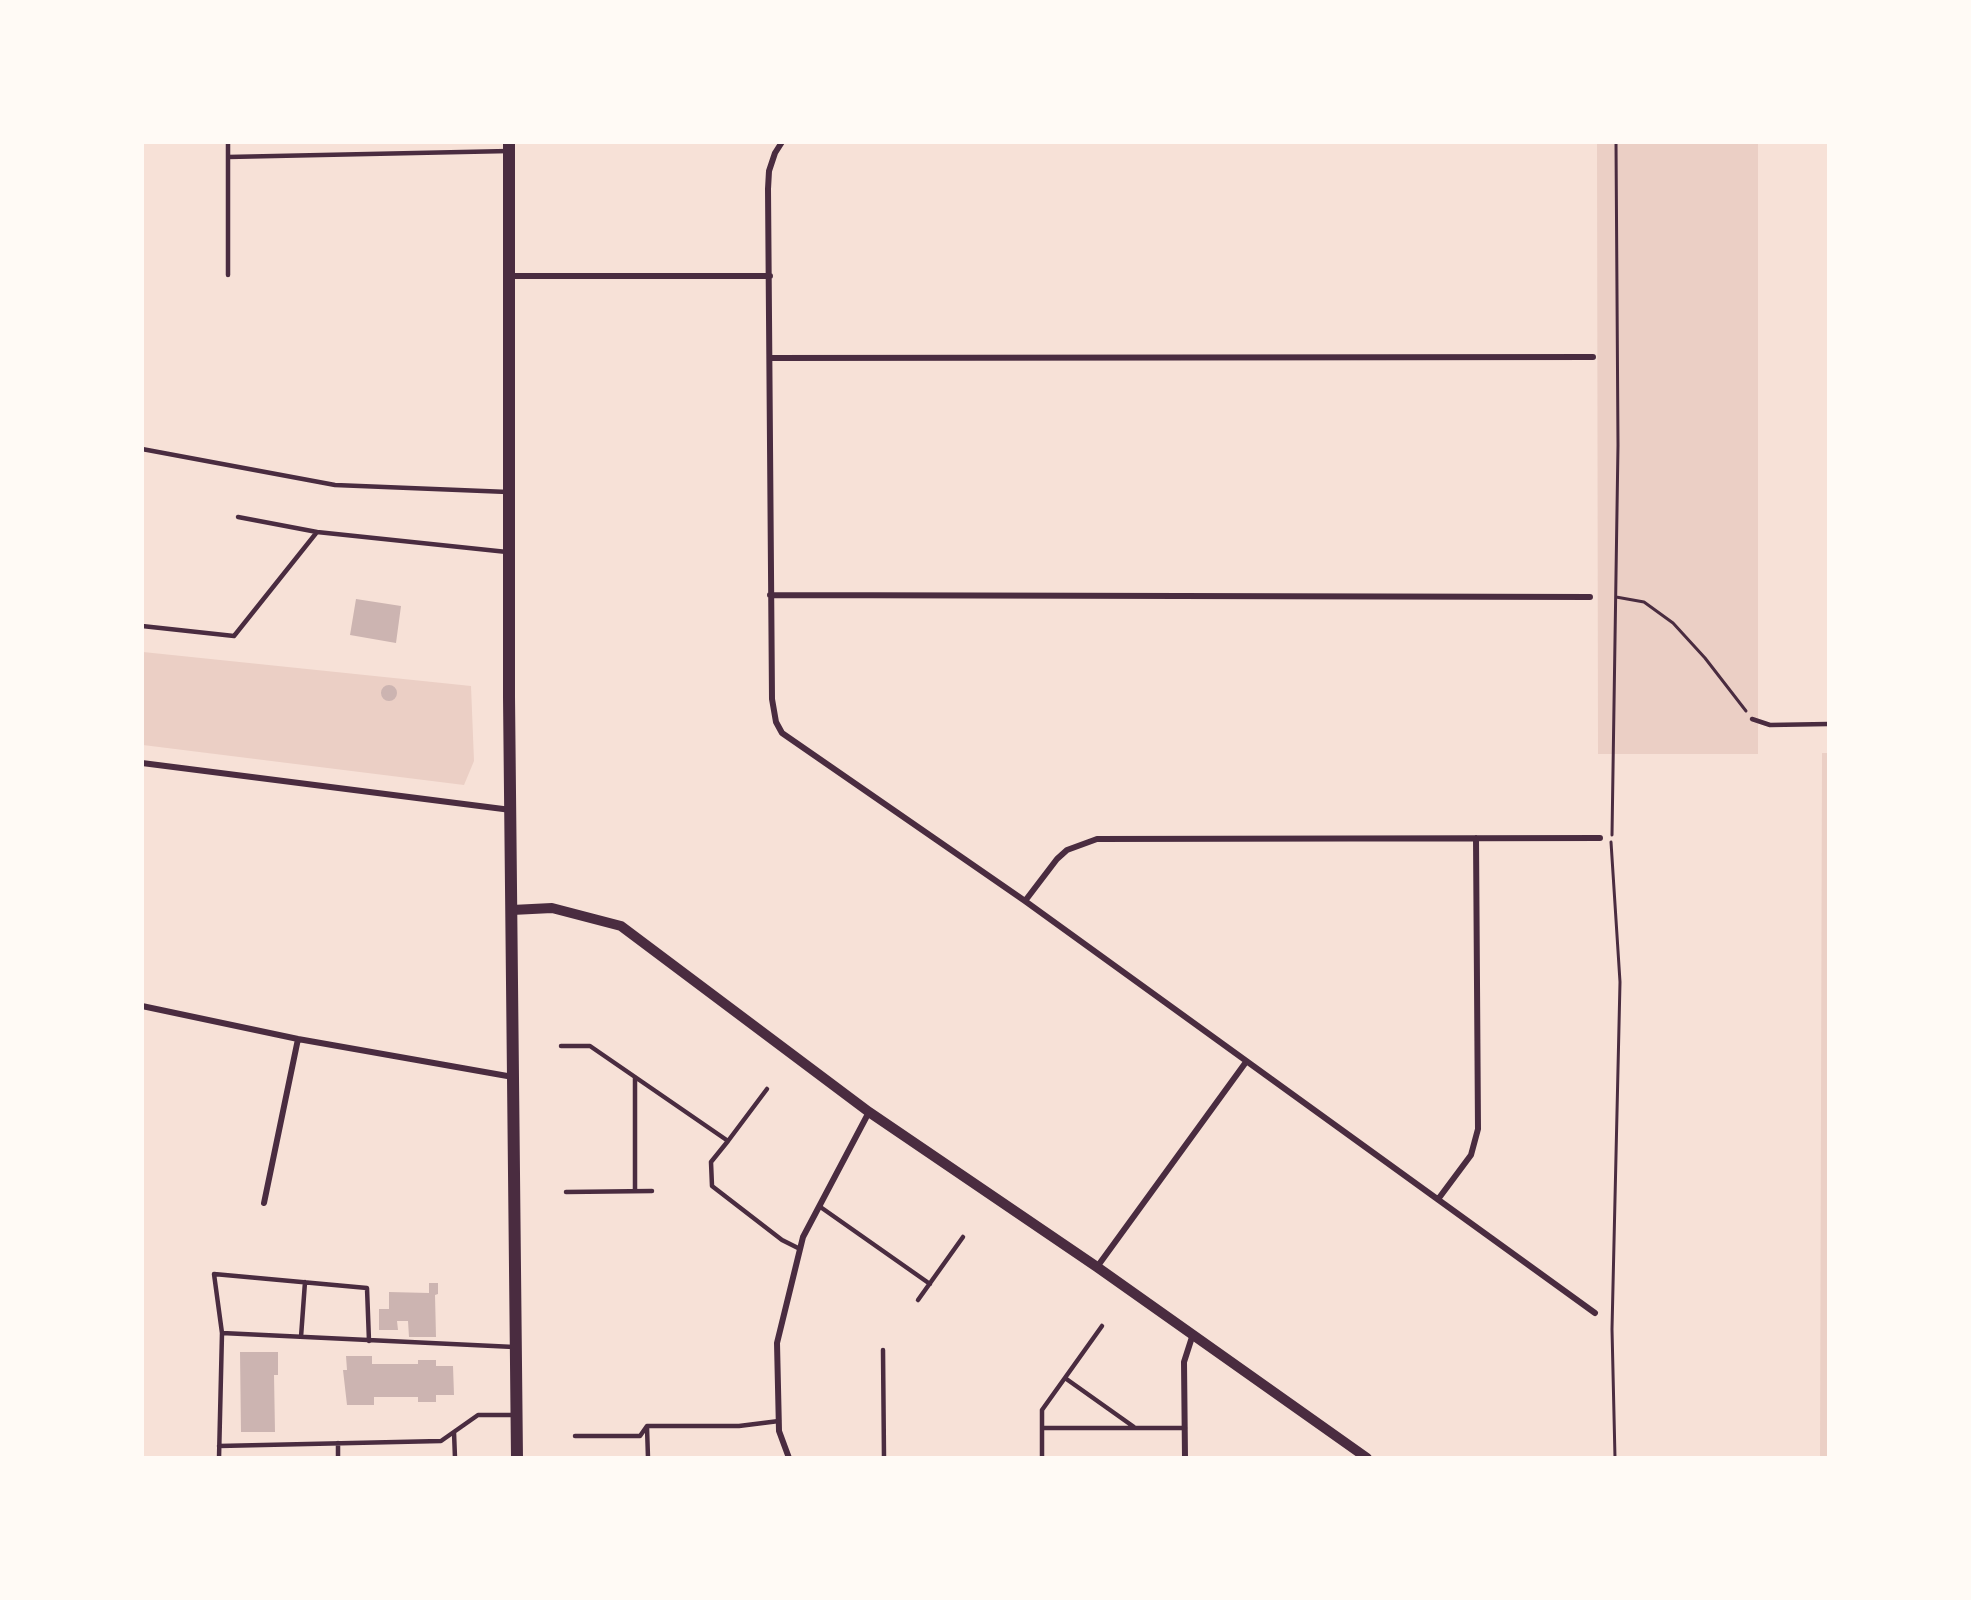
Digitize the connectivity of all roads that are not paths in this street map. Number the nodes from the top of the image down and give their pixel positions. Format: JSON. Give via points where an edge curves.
{"nodes":[{"id":1,"x":228,"y":142,"type":"edge"},
{"id":2,"x":782,"y":142,"type":"edge"},
{"id":3,"x":509,"y":147,"type":"edge"},
{"id":4,"x":228,"y":158,"type":"junction"},
{"id":5,"x":228,"y":275,"type":"dead end"},
{"id":6,"x":509,"y":276,"type":"junction"},
{"id":7,"x":770,"y":276,"type":"junction"},
{"id":8,"x":1593,"y":357,"type":"dead end"},
{"id":9,"x":771,"y":358,"type":"junction"},
{"id":10,"x":142,"y":449,"type":"edge"},
{"id":11,"x":509,"y":492,"type":"junction"},
{"id":12,"x":238,"y":517,"type":"dead end"},
{"id":13,"x":317,"y":532,"type":"junction"},
{"id":14,"x":509,"y":552,"type":"junction"},
{"id":15,"x":770,"y":595,"type":"junction"},
{"id":16,"x":1590,"y":597,"type":"dead end"},
{"id":17,"x":142,"y":626,"type":"edge"},
{"id":18,"x":1752,"y":719,"type":"road end"},
{"id":19,"x":1828,"y":724,"type":"edge"},
{"id":20,"x":142,"y":763,"type":"edge"},
{"id":21,"x":511,"y":810,"type":"junction"},
{"id":22,"x":1476,"y":838,"type":"junction"},
{"id":23,"x":1600,"y":838,"type":"dead end"},
{"id":24,"x":1025,"y":901,"type":"junction"},
{"id":25,"x":512,"y":910,"type":"junction"},
{"id":26,"x":142,"y":1006,"type":"edge"},
{"id":27,"x":298,"y":1039,"type":"junction"},
{"id":28,"x":561,"y":1046,"type":"dead end"},
{"id":29,"x":1246,"y":1062,"type":"junction"},
{"id":30,"x":513,"y":1077,"type":"junction"},
{"id":31,"x":635,"y":1077,"type":"junction"},
{"id":32,"x":767,"y":1089,"type":"dead end"},
{"id":33,"x":869,"y":1112,"type":"junction"},
{"id":34,"x":728,"y":1142,"type":"junction"},
{"id":35,"x":635,"y":1191,"type":"junction"},
{"id":36,"x":652,"y":1191,"type":"dead end"},
{"id":37,"x":566,"y":1192,"type":"dead end"},
{"id":38,"x":1439,"y":1198,"type":"junction"},
{"id":39,"x":264,"y":1203,"type":"dead end"},
{"id":40,"x":819,"y":1206,"type":"junction"},
{"id":41,"x":963,"y":1237,"type":"dead end"},
{"id":42,"x":800,"y":1249,"type":"junction"},
{"id":43,"x":1097,"y":1267,"type":"junction"},
{"id":44,"x":304,"y":1282,"type":"junction"},
{"id":45,"x":930,"y":1284,"type":"junction"},
{"id":46,"x":918,"y":1300,"type":"dead end"},
{"id":47,"x":1595,"y":1313,"type":"dead end"},
{"id":48,"x":1102,"y":1326,"type":"dead end"},
{"id":49,"x":222,"y":1333,"type":"junction"},
{"id":50,"x":1193,"y":1335,"type":"junction"},
{"id":51,"x":301,"y":1337,"type":"junction"},
{"id":52,"x":369,"y":1341,"type":"junction"},
{"id":53,"x":516,"y":1347,"type":"junction"},
{"id":54,"x":883,"y":1350,"type":"dead end"},
{"id":55,"x":1065,"y":1378,"type":"junction"},
{"id":56,"x":517,"y":1414,"type":"junction"},
{"id":57,"x":779,"y":1421,"type":"junction"},
{"id":58,"x":647,"y":1426,"type":"junction"},
{"id":59,"x":1042,"y":1428,"type":"junction"},
{"id":60,"x":1136,"y":1428,"type":"junction"},
{"id":61,"x":1185,"y":1428,"type":"junction"},
{"id":62,"x":454,"y":1432,"type":"junction"},
{"id":63,"x":574,"y":1436,"type":"dead end"},
{"id":64,"x":338,"y":1443,"type":"junction"},
{"id":65,"x":219,"y":1446,"type":"junction"},
{"id":66,"x":219,"y":1458,"type":"edge"},
{"id":67,"x":338,"y":1458,"type":"edge"},
{"id":68,"x":455,"y":1458,"type":"edge"},
{"id":69,"x":517,"y":1458,"type":"edge"},
{"id":70,"x":648,"y":1458,"type":"edge"},
{"id":71,"x":789,"y":1458,"type":"edge"},
{"id":72,"x":884,"y":1458,"type":"edge"},
{"id":73,"x":1042,"y":1458,"type":"edge"},
{"id":74,"x":1185,"y":1458,"type":"edge"},
{"id":75,"x":1367,"y":1458,"type":"edge"}],
"edges":[{"from":1,"to":4,"type":"lane"},
{"from":2,"to":7,"type":"street","via":[[769,171]]},
{"from":3,"to":4,"type":"lane"},
{"from":3,"to":6,"type":"main road"},
{"from":4,"to":5,"type":"lane"},
{"from":6,"to":7,"type":"street"},
{"from":6,"to":11,"type":"main road"},
{"from":7,"to":9,"type":"street"},
{"from":8,"to":9,"type":"street"},
{"from":9,"to":15,"type":"street"},
{"from":10,"to":11,"type":"lane","via":[[335,484]]},
{"from":11,"to":14,"type":"main road"},
{"from":12,"to":13,"type":"lane"},
{"from":13,"to":14,"type":"lane"},
{"from":13,"to":17,"type":"lane","via":[[234,636]]},
{"from":14,"to":21,"type":"main road"},
{"from":15,"to":16,"type":"street"},
{"from":15,"to":24,"type":"street","via":[[773,711],[782,733]]},
{"from":18,"to":19,"type":"lane","via":[[1770,725]]},
{"from":20,"to":21,"type":"street"},
{"from":21,"to":25,"type":"main road"},
{"from":22,"to":23,"type":"street"},
{"from":22,"to":24,"type":"street","via":[[1097,838],[1073,847],[1057,859]]},
{"from":22,"to":38,"type":"street","via":[[1478,1129],[1471,1155]]},
{"from":24,"to":29,"type":"street"},
{"from":25,"to":30,"type":"main road"},
{"from":25,"to":33,"type":"street","via":[[552,908],[621,926]]},
{"from":26,"to":27,"type":"street"},
{"from":27,"to":30,"type":"street"},
{"from":27,"to":39,"type":"street"},
{"from":28,"to":31,"type":"lane","via":[[590,1046]]},
{"from":29,"to":38,"type":"street"},
{"from":29,"to":43,"type":"street"},
{"from":30,"to":53,"type":"main road"},
{"from":31,"to":34,"type":"lane"},
{"from":31,"to":35,"type":"lane"},
{"from":32,"to":34,"type":"lane"},
{"from":33,"to":40,"type":"street"},
{"from":33,"to":43,"type":"street"},
{"from":34,"to":42,"type":"lane","via":[[711,1162],[712,1186],[782,1240]]},
{"from":35,"to":36,"type":"lane"},
{"from":35,"to":37,"type":"lane"},
{"from":38,"to":47,"type":"street"},
{"from":40,"to":42,"type":"street","via":[[802,1237]]},
{"from":40,"to":45,"type":"lane"},
{"from":41,"to":45,"type":"lane"},
{"from":42,"to":57,"type":"street","via":[[777,1343]]},
{"from":43,"to":50,"type":"street"},
{"from":44,"to":49,"type":"lane","via":[[214,1274]]},
{"from":44,"to":51,"type":"lane"},
{"from":44,"to":52,"type":"lane","via":[[368,1288]]},
{"from":45,"to":46,"type":"lane"},
{"from":48,"to":55,"type":"lane"},
{"from":49,"to":51,"type":"lane"},
{"from":49,"to":65,"type":"lane"},
{"from":50,"to":61,"type":"street","via":[[1184,1362]]},
{"from":50,"to":75,"type":"street"},
{"from":51,"to":52,"type":"lane"},
{"from":52,"to":53,"type":"lane"},
{"from":53,"to":56,"type":"main road"},
{"from":54,"to":72,"type":"lane"},
{"from":55,"to":59,"type":"lane","via":[[1042,1410]]},
{"from":55,"to":60,"type":"lane"},
{"from":56,"to":62,"type":"lane","via":[[478,1415]]},
{"from":56,"to":69,"type":"main road"},
{"from":57,"to":58,"type":"lane","via":[[739,1426]]},
{"from":57,"to":71,"type":"street"},
{"from":58,"to":63,"type":"lane","via":[[640,1436]]},
{"from":58,"to":70,"type":"lane"},
{"from":59,"to":60,"type":"lane"},
{"from":59,"to":73,"type":"lane"},
{"from":60,"to":61,"type":"lane"},
{"from":61,"to":74,"type":"street"},
{"from":62,"to":64,"type":"lane","via":[[441,1441]]},
{"from":62,"to":68,"type":"lane"},
{"from":64,"to":65,"type":"lane"},
{"from":64,"to":67,"type":"lane"},
{"from":65,"to":66,"type":"lane"}]}
